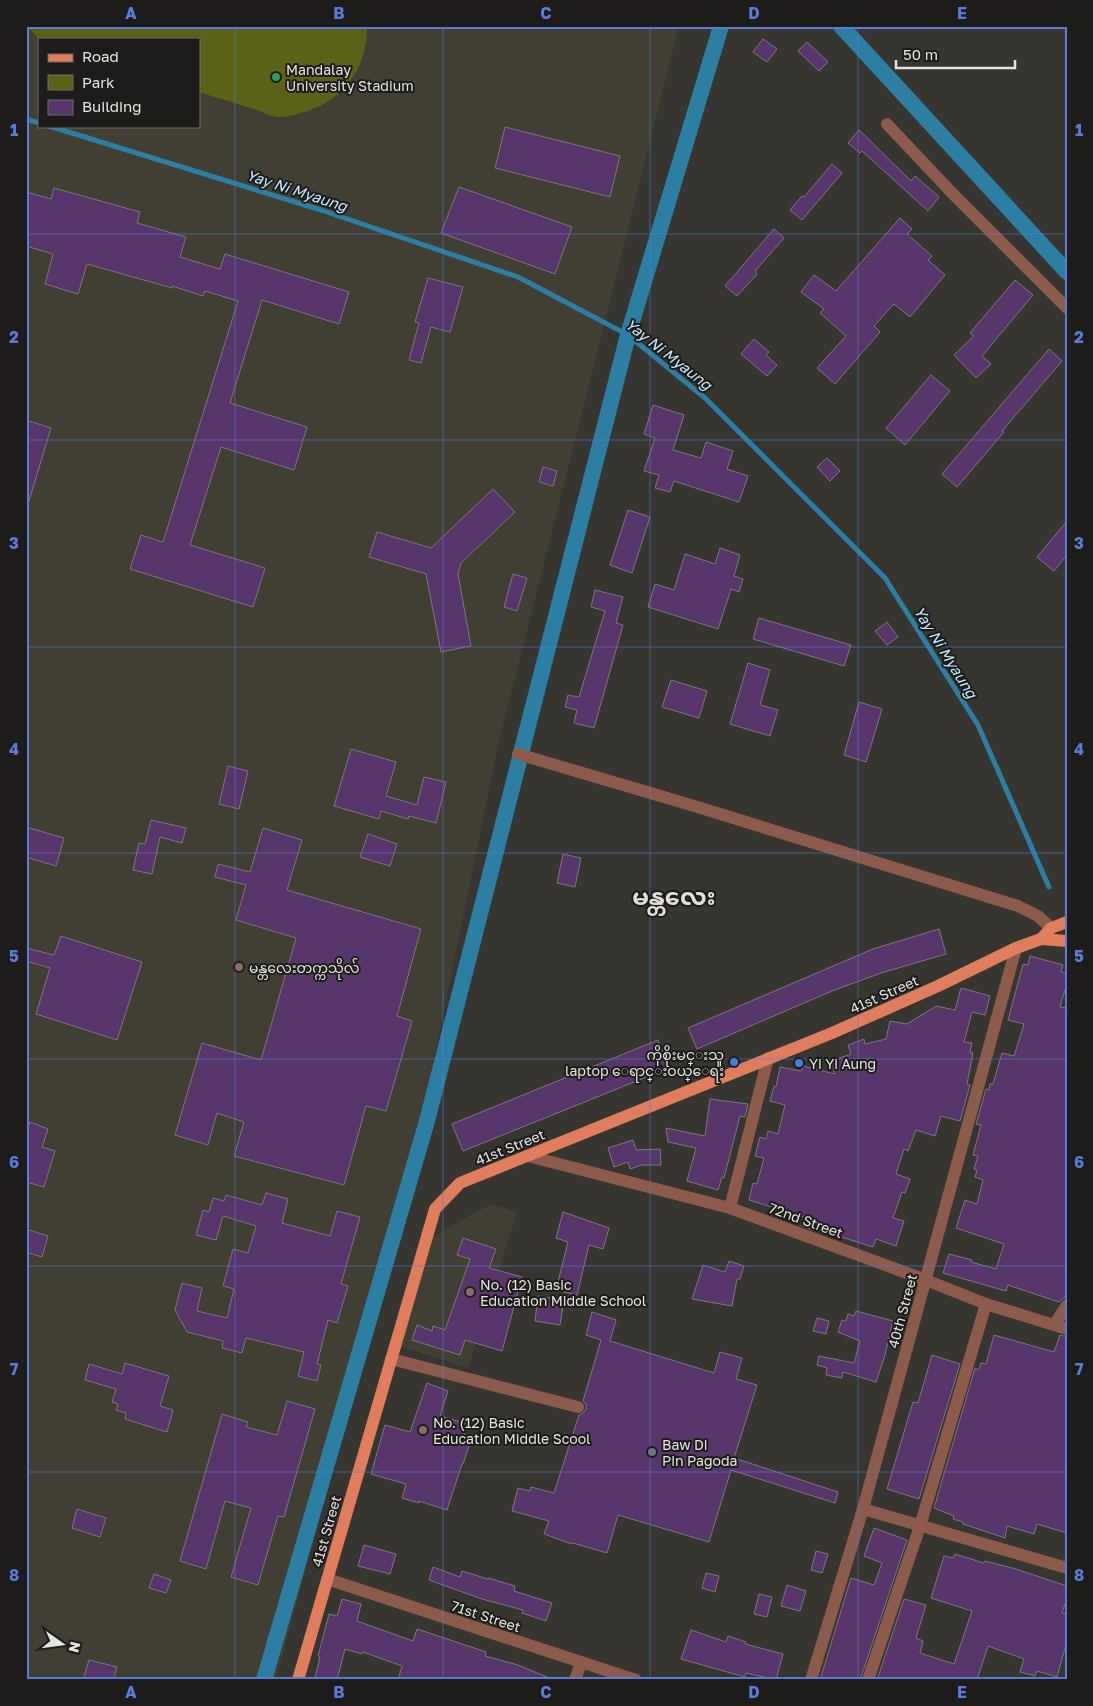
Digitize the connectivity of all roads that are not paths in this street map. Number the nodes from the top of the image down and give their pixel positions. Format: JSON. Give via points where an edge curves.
{"nodes":[{"id":1,"x":886,"y":124,"type":"dead end"},
{"id":2,"x":1067,"y":308,"type":"edge"},
{"id":3,"x":524,"y":755,"type":"dead end"},
{"id":4,"x":1067,"y":922,"type":"edge"},
{"id":5,"x":1051,"y":928,"type":"junction"},
{"id":6,"x":1040,"y":939,"type":"junction"},
{"id":7,"x":1067,"y":941,"type":"edge"},
{"id":8,"x":1016,"y":948,"type":"junction"},
{"id":9,"x":768,"y":1058,"type":"junction"},
{"id":10,"x":528,"y":1156,"type":"junction"},
{"id":11,"x":730,"y":1208,"type":"junction"},
{"id":12,"x":926,"y":1280,"type":"junction"},
{"id":13,"x":986,"y":1304,"type":"junction"},
{"id":14,"x":1067,"y":1305,"type":"edge"},
{"id":15,"x":1054,"y":1324,"type":"junction"},
{"id":16,"x":1067,"y":1330,"type":"edge"},
{"id":17,"x":391,"y":1360,"type":"junction"},
{"id":18,"x":578,"y":1407,"type":"dead end"},
{"id":19,"x":863,"y":1509,"type":"junction"},
{"id":20,"x":920,"y":1526,"type":"junction"},
{"id":21,"x":1067,"y":1568,"type":"edge"},
{"id":22,"x":327,"y":1579,"type":"junction"},
{"id":23,"x":581,"y":1663,"type":"junction"},
{"id":24,"x":298,"y":1680,"type":"edge"},
{"id":25,"x":575,"y":1680,"type":"edge"},
{"id":26,"x":636,"y":1680,"type":"edge"},
{"id":27,"x":811,"y":1680,"type":"edge"},
{"id":28,"x":868,"y":1680,"type":"edge"}],
"edges":[{"from":1,"to":2,"type":"street"},
{"from":3,"to":5,"type":"street","via":[[1018,906],[1038,916]]},
{"from":4,"to":5,"type":"main road"},
{"from":5,"to":6,"type":"main road","name":"41st Street"},
{"from":6,"to":7,"type":"main road"},
{"from":6,"to":8,"type":"main road","name":"41st Street"},
{"from":8,"to":9,"type":"main road","name":"41st Street","via":[[938,986]]},
{"from":8,"to":12,"type":"street","name":"40th Street"},
{"from":9,"to":10,"type":"main road","name":"41st Street"},
{"from":9,"to":11,"type":"street"},
{"from":10,"to":11,"type":"street","name":"72nd Street"},
{"from":10,"to":17,"type":"main road","name":"41st Street","via":[[460,1184],[434,1210]]},
{"from":11,"to":12,"type":"street","name":"72nd Street"},
{"from":12,"to":13,"type":"street","name":"72nd Street"},
{"from":12,"to":19,"type":"street","name":"40th Street"},
{"from":13,"to":15,"type":"street","name":"72nd Street"},
{"from":13,"to":20,"type":"street"},
{"from":14,"to":15,"type":"street"},
{"from":15,"to":16,"type":"street","name":"72nd Street"},
{"from":17,"to":18,"type":"street"},
{"from":17,"to":22,"type":"main road","name":"41st Street"},
{"from":19,"to":20,"type":"street"},
{"from":19,"to":27,"type":"street","name":"40th Street"},
{"from":20,"to":21,"type":"street"},
{"from":20,"to":28,"type":"street"},
{"from":22,"to":23,"type":"street","name":"71st Street"},
{"from":22,"to":24,"type":"main road","name":"41st Street"},
{"from":23,"to":25,"type":"street"},
{"from":23,"to":26,"type":"street","name":"71st Street"}]}
